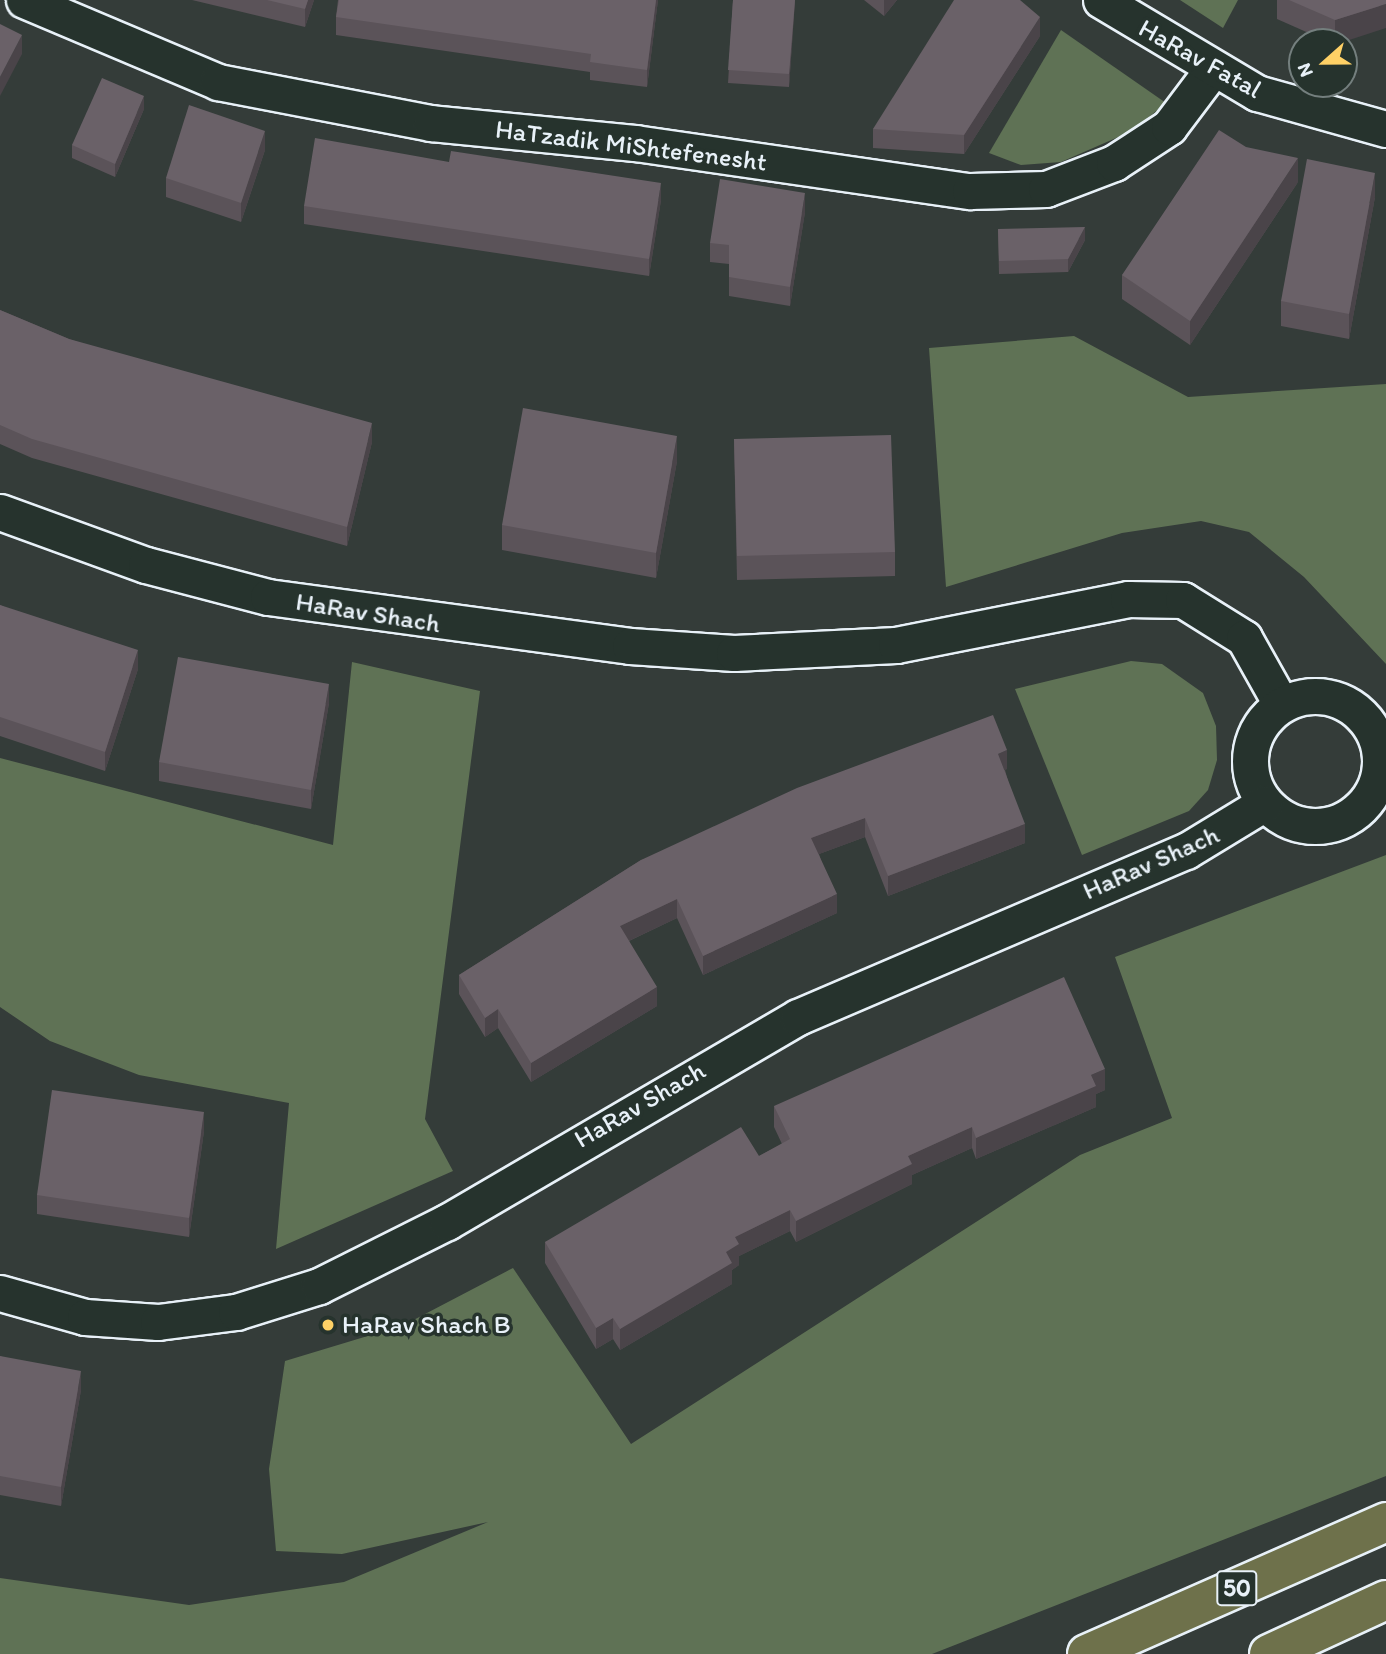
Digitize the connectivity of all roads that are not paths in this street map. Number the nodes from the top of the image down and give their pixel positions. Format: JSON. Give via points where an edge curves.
{"nodes":[{"id":1,"x":24,"y":0,"type":"edge"},
{"id":2,"x":1101,"y":0,"type":"edge"},
{"id":3,"x":1212,"y":70,"type":"junction"},
{"id":4,"x":1386,"y":130,"type":"edge"},
{"id":5,"x":0,"y":512,"type":"edge"},
{"id":6,"x":1281,"y":704,"type":"junction"},
{"id":7,"x":1383,"y":756,"type":"edge"},
{"id":8,"x":1265,"y":803,"type":"junction"},
{"id":9,"x":0,"y":1293,"type":"edge"},
{"id":10,"x":1386,"y":1522,"type":"edge"},
{"id":11,"x":1386,"y":1600,"type":"edge"},
{"id":12,"x":1087,"y":1654,"type":"edge"},
{"id":13,"x":1269,"y":1654,"type":"edge"}],
"edges":[{"from":1,"to":3,"type":"street","name":"HaTzadik MiShtefenesht","via":[[145,56],[228,84],[431,123],[635,143],[970,191],[1046,189],[1114,163],[1169,127]]},
{"from":2,"to":3,"type":"street","name":"HaRav Fatal"},
{"from":3,"to":4,"type":"street","name":"HaRav Fatal","via":[[1309,112]]},
{"from":5,"to":6,"type":"street","name":"HaRav Shach","via":[[146,565],[268,597],[630,646],[734,653],[895,645],[1128,599],[1183,600],[1244,638]]},
{"from":6,"to":7,"type":"street","via":[[1324,695],[1346,703],[1364,717]]},
{"from":6,"to":8,"type":"street","via":[[1254,739],[1254,783]]},
{"from":7,"to":8,"type":"street","via":[[1370,797],[1340,822],[1299,824]]},
{"from":8,"to":9,"type":"street","name":"HaRav Shach","via":[[1186,851],[798,1017],[447,1222],[319,1286],[236,1312],[158,1322],[85,1317]]},
{"from":10,"to":12,"type":"highway","number":"50"},
{"from":11,"to":13,"type":"highway"}]}
